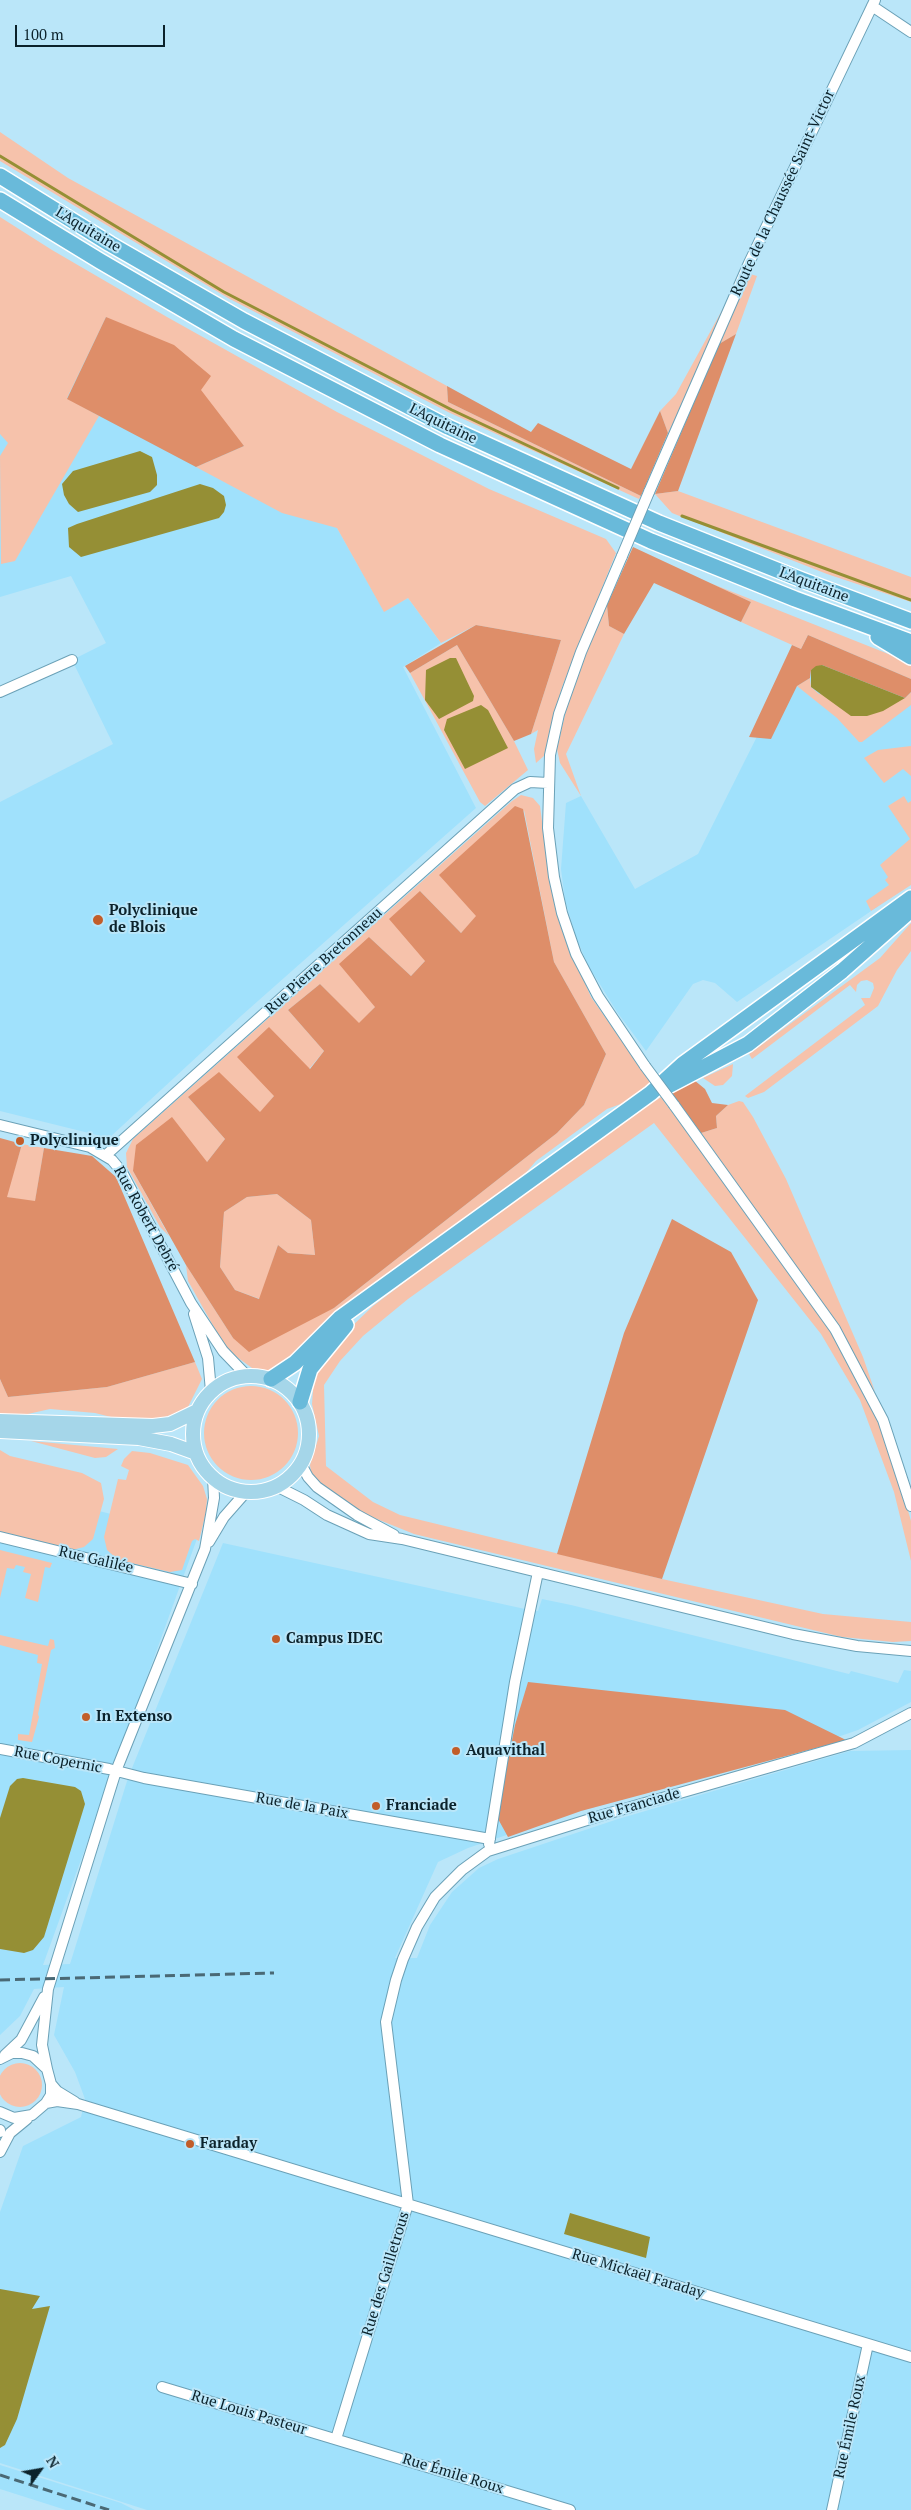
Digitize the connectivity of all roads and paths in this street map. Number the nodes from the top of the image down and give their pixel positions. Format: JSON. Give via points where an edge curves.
{"nodes":[{"id":1,"x":874,"y":3,"type":"edge"},
{"id":2,"x":911,"y":32,"type":"edge"},
{"id":3,"x":0,"y":176,"type":"edge"},
{"id":4,"x":0,"y":200,"type":"edge"},
{"id":5,"x":848,"y":619,"type":"junction"},
{"id":6,"x":911,"y":620,"type":"edge"},
{"id":7,"x":911,"y":642,"type":"edge"},
{"id":8,"x":911,"y":657,"type":"edge"},
{"id":9,"x":72,"y":660,"type":"dead end"},
{"id":10,"x":0,"y":692,"type":"edge"},
{"id":11,"x":548,"y":783,"type":"junction"},
{"id":12,"x":911,"y":898,"type":"edge"},
{"id":13,"x":908,"y":915,"type":"edge"},
{"id":14,"x":651,"y":1093,"type":"junction"},
{"id":15,"x":0,"y":1124,"type":"edge"},
{"id":16,"x":106,"y":1155,"type":"junction"},
{"id":17,"x":371,"y":1297,"type":"junction"},
{"id":18,"x":191,"y":1303,"type":"junction"},
{"id":19,"x":247,"y":1376,"type":"junction"},
{"id":20,"x":271,"y":1379,"type":"junction"},
{"id":21,"x":211,"y":1392,"type":"junction"},
{"id":22,"x":300,"y":1402,"type":"junction"},
{"id":23,"x":197,"y":1411,"type":"junction"},
{"id":24,"x":0,"y":1421,"type":"edge"},
{"id":25,"x":0,"y":1431,"type":"edge"},
{"id":26,"x":196,"y":1453,"type":"junction"},
{"id":27,"x":301,"y":1464,"type":"junction"},
{"id":28,"x":213,"y":1478,"type":"junction"},
{"id":29,"x":276,"y":1486,"type":"junction"},
{"id":30,"x":246,"y":1492,"type":"junction"},
{"id":31,"x":911,"y":1506,"type":"edge"},
{"id":32,"x":0,"y":1537,"type":"edge"},
{"id":33,"x":402,"y":1539,"type":"junction"},
{"id":34,"x":205,"y":1549,"type":"junction"},
{"id":35,"x":538,"y":1572,"type":"junction"},
{"id":36,"x":192,"y":1584,"type":"junction"},
{"id":37,"x":911,"y":1651,"type":"edge"},
{"id":38,"x":911,"y":1712,"type":"edge"},
{"id":39,"x":0,"y":1749,"type":"edge"},
{"id":40,"x":116,"y":1771,"type":"junction"},
{"id":41,"x":490,"y":1839,"type":"junction"},
{"id":42,"x":488,"y":1851,"type":"junction"},
{"id":43,"x":403,"y":1959,"type":"joint"},
{"id":44,"x":48,"y":1989,"type":"junction"},
{"id":45,"x":2,"y":2058,"type":"edge"},
{"id":46,"x":47,"y":2069,"type":"junction"},
{"id":47,"x":51,"y":2084,"type":"junction"},
{"id":48,"x":46,"y":2103,"type":"junction"},
{"id":49,"x":78,"y":2104,"type":"junction"},
{"id":50,"x":0,"y":2112,"type":"edge"},
{"id":51,"x":32,"y":2115,"type":"junction"},
{"id":52,"x":0,"y":2152,"type":"edge"},
{"id":53,"x":408,"y":2204,"type":"junction"},
{"id":54,"x":868,"y":2344,"type":"junction"},
{"id":55,"x":911,"y":2358,"type":"edge"},
{"id":56,"x":162,"y":2386,"type":"dead end"},
{"id":57,"x":336,"y":2439,"type":"junction"},
{"id":58,"x":570,"y":2510,"type":"edge"},
{"id":59,"x":832,"y":2510,"type":"edge"}],
"edges":[{"from":1,"to":2,"type":"street"},
{"from":1,"to":11,"type":"street","name":"Route de la Chaussée Saint-Victor","bridge":true,"via":[[749,263],[569,682],[552,739]]},
{"from":3,"to":6,"type":"highway","name":"L'Aquitaine","via":[[244,321],[448,427],[659,523]]},
{"from":4,"to":5,"type":"highway","name":"L'Aquitaine","via":[[226,334],[422,437],[652,541]]},
{"from":5,"to":7,"type":"highway","name":"L'Aquitaine"},
{"from":5,"to":8,"type":"highway"},
{"from":9,"to":10,"type":"street"},
{"from":11,"to":16,"type":"street","name":"Rue Pierre Bretonneau","via":[[530,782],[515,789]]},
{"from":11,"to":31,"type":"street","name":"Route de la Chaussée Saint-Victor","bridge":true,"via":[[551,861],[568,933],[579,960],[598,996],[645,1066],[835,1329],[883,1420]]},
{"from":12,"to":14,"type":"highway","via":[[735,1025]]},
{"from":13,"to":14,"type":"highway","via":[[748,1044]]},
{"from":14,"to":17,"type":"highway"},
{"from":15,"to":16,"type":"street","name":"Rue Robert Debré","via":[[90,1147]]},
{"from":16,"to":18,"type":"street","name":"Rue Robert Debré","via":[[122,1172]]},
{"from":17,"to":20,"type":"highway","via":[[340,1318],[287,1370]]},
{"from":17,"to":22,"type":"highway","via":[[310,1369]]},
{"from":18,"to":19,"type":"street","via":[[223,1351]]},
{"from":18,"to":21,"type":"street","via":[[208,1358]]},
{"from":19,"to":20,"type":"main road"},
{"from":19,"to":21,"type":"main road","via":[[234,1378]]},
{"from":20,"to":22,"type":"main road","via":[[282,1384]]},
{"from":21,"to":23,"type":"main road"},
{"from":22,"to":27,"type":"main road","via":[[309,1432],[308,1449]]},
{"from":23,"to":24,"type":"main road","via":[[170,1424],[153,1426]]},
{"from":23,"to":26,"type":"main road","via":[[194,1425]]},
{"from":25,"to":26,"type":"main road","via":[[139,1438]]},
{"from":26,"to":28,"type":"main road"},
{"from":27,"to":29,"type":"main road"},
{"from":27,"to":33,"type":"street","via":[[317,1487],[356,1515]]},
{"from":28,"to":30,"type":"main road","via":[[234,1490]]},
{"from":28,"to":34,"type":"street","via":[[214,1498]]},
{"from":29,"to":30,"type":"main road"},
{"from":29,"to":33,"type":"street","via":[[369,1534]]},
{"from":30,"to":34,"type":"street","via":[[224,1517]]},
{"from":32,"to":36,"type":"street","name":"Rue Galilée"},
{"from":33,"to":35,"type":"street"},
{"from":34,"to":36,"type":"street"},
{"from":35,"to":37,"type":"street","via":[[793,1634],[857,1646]]},
{"from":35,"to":41,"type":"street","via":[[515,1682]]},
{"from":36,"to":40,"type":"street"},
{"from":38,"to":42,"type":"street","name":"Rue Franciade","via":[[854,1743]]},
{"from":39,"to":40,"type":"street","name":"Rue Copernic"},
{"from":40,"to":41,"type":"street","name":"Rue de la Paix"},
{"from":40,"to":44,"type":"street"},
{"from":41,"to":42,"type":"street"},
{"from":42,"to":43,"type":"street","name":"Rue Franciade","via":[[462,1870],[435,1897],[414,1932]]},
{"from":43,"to":53,"type":"street","name":"Rue des Gailletrous","via":[[386,2022]]},
{"from":44,"to":45,"type":"street","via":[[21,2040]]},
{"from":44,"to":46,"type":"street","via":[[42,2045]]},
{"from":45,"to":46,"type":"street","via":[[22,2053],[33,2056]]},
{"from":46,"to":47,"type":"street"},
{"from":47,"to":48,"type":"street"},
{"from":47,"to":49,"type":"street"},
{"from":48,"to":49,"type":"street"},
{"from":48,"to":51,"type":"street"},
{"from":49,"to":53,"type":"street","name":"Rue Mickaël Faraday"},
{"from":50,"to":51,"type":"street","via":[[14,2118]]},
{"from":51,"to":52,"type":"street","via":[[14,2129]]},
{"from":53,"to":54,"type":"street","name":"Rue Mickaël Faraday"},
{"from":53,"to":57,"type":"street","name":"Rue des Gailletrous"},
{"from":54,"to":55,"type":"street","name":"Rue Mickaël Faraday"},
{"from":54,"to":59,"type":"street","name":"Rue Émile Roux"},
{"from":56,"to":57,"type":"street","name":"Rue Louis Pasteur"},
{"from":57,"to":58,"type":"street","name":"Rue Émile Roux"}]}
